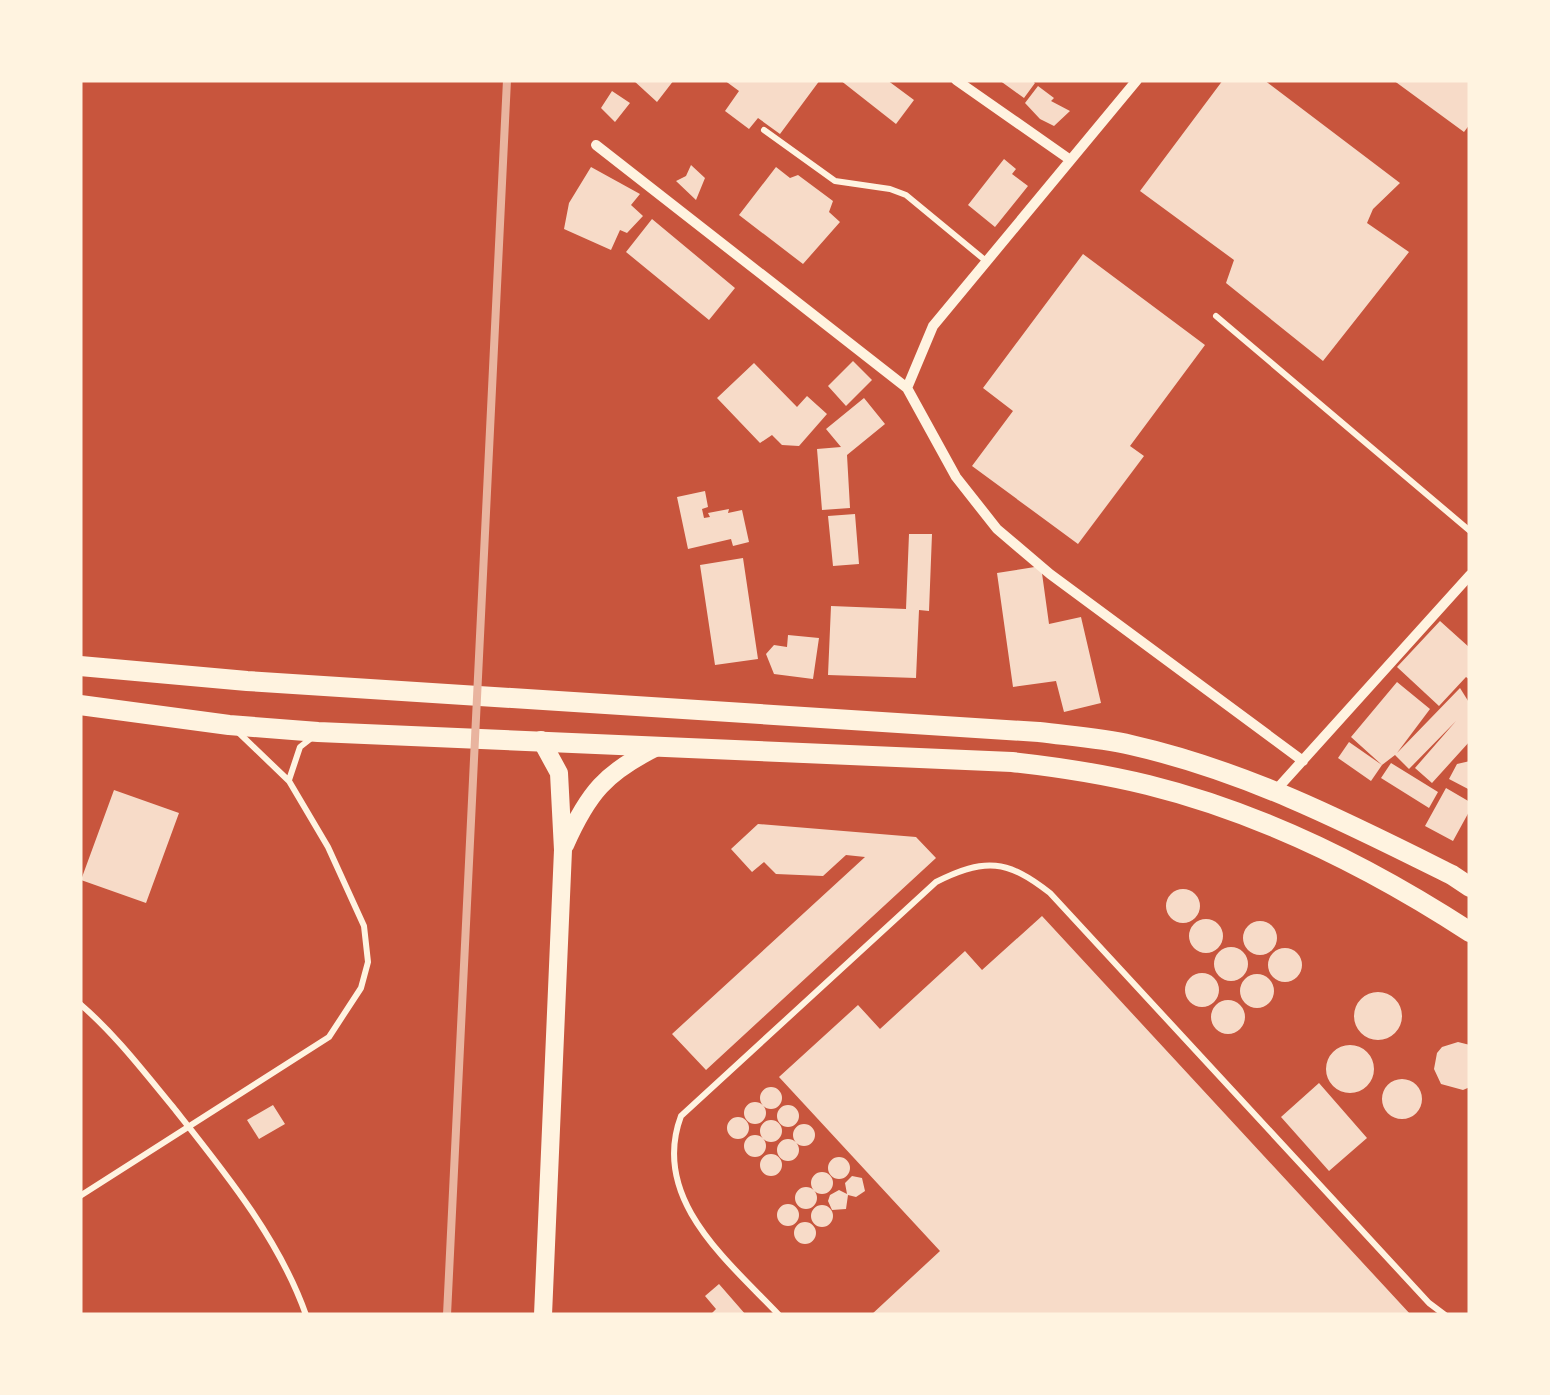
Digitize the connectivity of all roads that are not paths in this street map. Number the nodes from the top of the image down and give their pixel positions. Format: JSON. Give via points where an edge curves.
{"nodes":[{"id":1,"x":956,"y":80,"type":"edge"},
{"id":2,"x":1137,"y":80,"type":"edge"},
{"id":3,"x":764,"y":130,"type":"dead end"},
{"id":4,"x":596,"y":146,"type":"dead end"},
{"id":5,"x":1069,"y":159,"type":"junction"},
{"id":6,"x":986,"y":261,"type":"junction"},
{"id":7,"x":1216,"y":316,"type":"dead end"},
{"id":8,"x":907,"y":388,"type":"junction"},
{"id":9,"x":1470,"y":532,"type":"edge"},
{"id":10,"x":1470,"y":574,"type":"edge"},
{"id":11,"x":80,"y":666,"type":"edge"},
{"id":12,"x":80,"y":705,"type":"edge"},
{"id":13,"x":230,"y":725,"type":"junction"},
{"id":14,"x":318,"y":732,"type":"junction"},
{"id":15,"x":536,"y":740,"type":"junction"},
{"id":16,"x":662,"y":745,"type":"junction"},
{"id":17,"x":1303,"y":761,"type":"junction"},
{"id":18,"x":289,"y":781,"type":"junction"},
{"id":19,"x":1276,"y":790,"type":"junction"},
{"id":20,"x":563,"y":850,"type":"junction"},
{"id":21,"x":1470,"y":887,"type":"edge"},
{"id":22,"x":1470,"y":932,"type":"edge"},
{"id":23,"x":80,"y":1004,"type":"edge"},
{"id":24,"x":190,"y":1128,"type":"junction"},
{"id":25,"x":80,"y":1196,"type":"edge"},
{"id":26,"x":306,"y":1315,"type":"edge"},
{"id":27,"x":543,"y":1315,"type":"edge"},
{"id":28,"x":779,"y":1315,"type":"edge"},
{"id":29,"x":1446,"y":1315,"type":"edge"}],
"edges":[{"from":1,"to":5,"type":"street"},
{"from":2,"to":5,"type":"street"},
{"from":3,"to":6,"type":"lane","via":[[835,181],[906,195]]},
{"from":4,"to":8,"type":"street"},
{"from":5,"to":6,"type":"street"},
{"from":6,"to":8,"type":"street","via":[[933,326]]},
{"from":7,"to":9,"type":"lane"},
{"from":8,"to":17,"type":"street","via":[[956,477],[996,530]]},
{"from":10,"to":17,"type":"street"},
{"from":11,"to":19,"type":"main road","via":[[1039,732],[1128,744]]},
{"from":12,"to":13,"type":"main road"},
{"from":13,"to":14,"type":"main road"},
{"from":13,"to":18,"type":"lane"},
{"from":14,"to":15,"type":"main road"},
{"from":14,"to":18,"type":"lane","via":[[300,747]]},
{"from":15,"to":16,"type":"main road"},
{"from":15,"to":20,"type":"street","via":[[559,773]]},
{"from":16,"to":20,"type":"street","via":[[602,781]]},
{"from":16,"to":22,"type":"main road","via":[[1012,762],[1151,786],[1298,840]]},
{"from":17,"to":19,"type":"street"},
{"from":18,"to":24,"type":"lane","via":[[364,926],[368,962],[361,988],[328,1037]]},
{"from":19,"to":21,"type":"main road"},
{"from":20,"to":27,"type":"street"},
{"from":23,"to":24,"type":"lane"},
{"from":24,"to":25,"type":"lane"},
{"from":24,"to":26,"type":"lane","via":[[278,1254]]},
{"from":28,"to":29,"type":"lane","via":[[710,1242],[682,1199],[674,1135],[681,1116],[936,882],[958,871],[1003,866],[1050,893]]}]}
